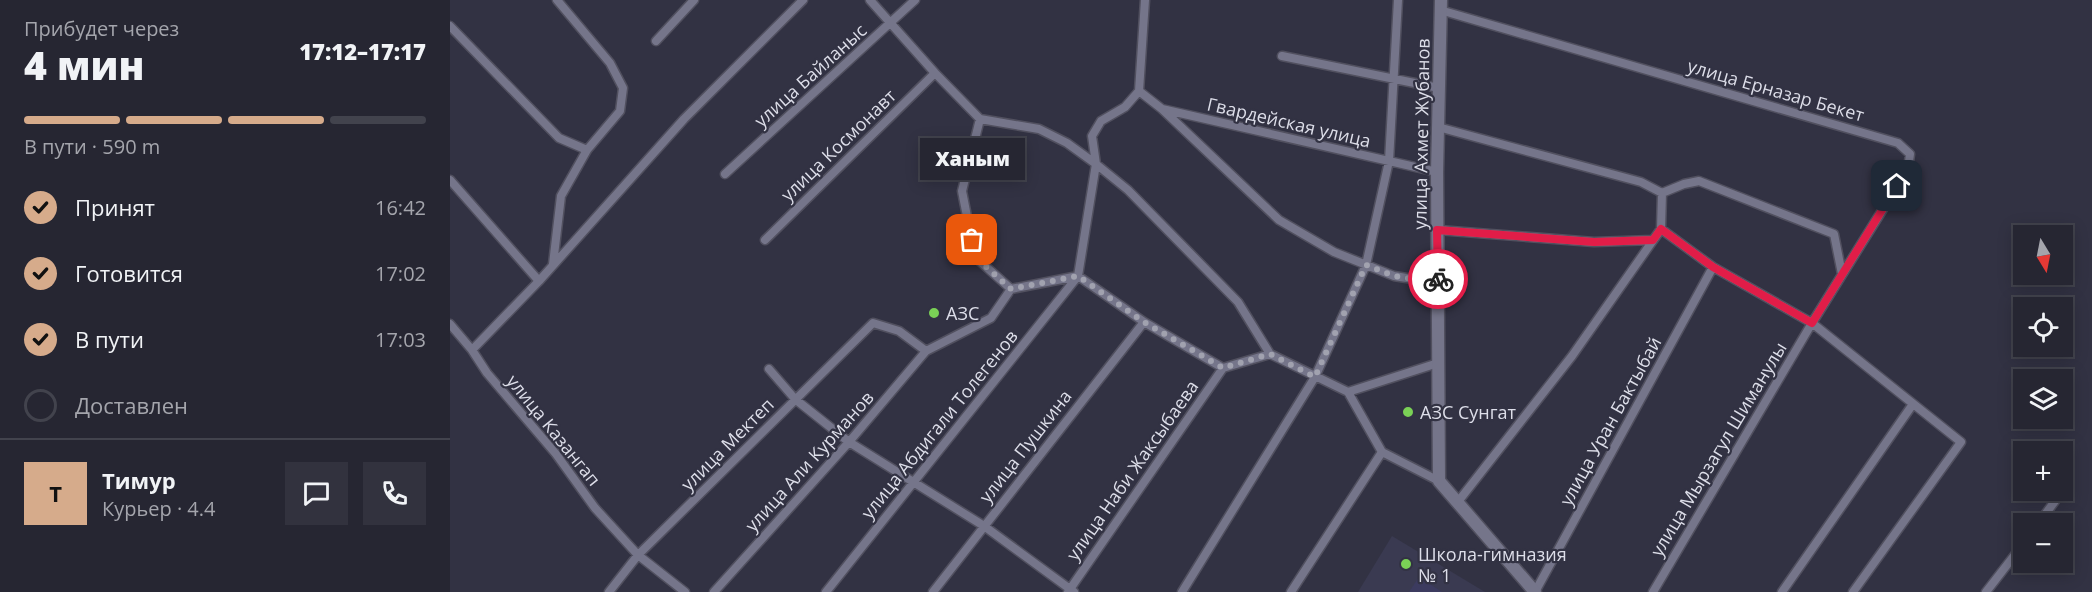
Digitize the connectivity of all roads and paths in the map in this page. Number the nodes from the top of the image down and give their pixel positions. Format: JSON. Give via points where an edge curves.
{"nodes":[{"id":1,"x":557,"y":0,"type":"edge"},
{"id":2,"x":694,"y":0,"type":"edge"},
{"id":3,"x":804,"y":0,"type":"edge"},
{"id":4,"x":870,"y":0,"type":"edge"},
{"id":5,"x":915,"y":0,"type":"edge"},
{"id":6,"x":1145,"y":0,"type":"edge"},
{"id":7,"x":1398,"y":0,"type":"edge"},
{"id":8,"x":1441,"y":5,"type":"edge"},
{"id":9,"x":891,"y":24,"type":"junction"},
{"id":10,"x":450,"y":26,"type":"edge"},
{"id":11,"x":656,"y":41,"type":"dead end"},
{"id":12,"x":1282,"y":56,"type":"dead end"},
{"id":13,"x":935,"y":73,"type":"junction"},
{"id":14,"x":1393,"y":78,"type":"junction"},
{"id":15,"x":1439,"y":88,"type":"junction"},
{"id":16,"x":1139,"y":91,"type":"junction"},
{"id":17,"x":1161,"y":109,"type":"junction"},
{"id":18,"x":980,"y":119,"type":"junction"},
{"id":19,"x":1438,"y":127,"type":"junction"},
{"id":20,"x":587,"y":150,"type":"junction"},
{"id":21,"x":1389,"y":161,"type":"junction"},
{"id":22,"x":1096,"y":164,"type":"junction"},
{"id":23,"x":1437,"y":172,"type":"junction"},
{"id":24,"x":725,"y":174,"type":"dead end"},
{"id":25,"x":450,"y":180,"type":"edge"},
{"id":26,"x":1662,"y":193,"type":"junction"},
{"id":27,"x":1661,"y":229,"type":"junction"},
{"id":28,"x":1437,"y":230,"type":"junction"},
{"id":29,"x":765,"y":240,"type":"dead end"},
{"id":30,"x":1653,"y":240,"type":"junction"},
{"id":31,"x":553,"y":265,"type":"junction"},
{"id":32,"x":1366,"y":265,"type":"junction"},
{"id":33,"x":1713,"y":267,"type":"junction"},
{"id":34,"x":1842,"y":274,"type":"junction"},
{"id":35,"x":1078,"y":276,"type":"junction"},
{"id":36,"x":539,"y":281,"type":"junction"},
{"id":37,"x":1438,"y":283,"type":"junction"},
{"id":38,"x":1011,"y":289,"type":"junction"},
{"id":39,"x":1144,"y":322,"type":"junction"},
{"id":40,"x":1812,"y":323,"type":"junction"},
{"id":41,"x":450,"y":324,"type":"edge"},
{"id":42,"x":472,"y":350,"type":"junction"},
{"id":43,"x":926,"y":351,"type":"junction"},
{"id":44,"x":1270,"y":354,"type":"junction"},
{"id":45,"x":1438,"y":363,"type":"junction"},
{"id":46,"x":1223,"y":368,"type":"junction"},
{"id":47,"x":769,"y":369,"type":"dead end"},
{"id":48,"x":1315,"y":377,"type":"junction"},
{"id":49,"x":1348,"y":392,"type":"junction"},
{"id":50,"x":795,"y":399,"type":"junction"},
{"id":51,"x":1913,"y":404,"type":"junction"},
{"id":52,"x":849,"y":442,"type":"junction"},
{"id":53,"x":1382,"y":452,"type":"junction"},
{"id":54,"x":1439,"y":481,"type":"junction"},
{"id":55,"x":913,"y":483,"type":"junction"},
{"id":56,"x":2055,"y":501,"type":"dead end"},
{"id":57,"x":1457,"y":503,"type":"junction"},
{"id":58,"x":2046,"y":513,"type":"edge"},
{"id":59,"x":984,"y":526,"type":"junction"},
{"id":60,"x":638,"y":555,"type":"junction"},
{"id":61,"x":2013,"y":557,"type":"edge"},
{"id":62,"x":1071,"y":591,"type":"edge"},
{"id":63,"x":609,"y":592,"type":"edge"},
{"id":64,"x":685,"y":592,"type":"edge"},
{"id":65,"x":714,"y":592,"type":"edge"},
{"id":66,"x":826,"y":592,"type":"edge"},
{"id":67,"x":933,"y":592,"type":"edge"},
{"id":68,"x":1182,"y":592,"type":"edge"},
{"id":69,"x":1291,"y":592,"type":"edge"},
{"id":70,"x":1535,"y":592,"type":"edge"},
{"id":71,"x":1653,"y":592,"type":"edge"},
{"id":72,"x":1782,"y":592,"type":"edge"},
{"id":73,"x":1853,"y":592,"type":"edge"},
{"id":74,"x":1986,"y":592,"type":"edge"}],
"edges":[{"from":1,"to":20,"type":"street","via":[[610,63],[623,88],[621,111]]},
{"from":2,"to":11,"type":"street"},
{"from":3,"to":31,"type":"street","via":[[684,119]]},
{"from":4,"to":9,"type":"street"},
{"from":5,"to":9,"type":"street","name":"улица Байланыс"},
{"from":6,"to":16,"type":"street"},
{"from":7,"to":14,"type":"street"},
{"from":8,"to":15,"type":"main road","name":"улица Ахмет Жубанов"},
{"from":8,"to":34,"type":"street","name":"улица Ерназар Бекет","via":[[1898,143],[1910,154],[1908,169]]},
{"from":9,"to":13,"type":"street"},
{"from":9,"to":24,"type":"street","name":"улица Байланыс"},
{"from":10,"to":20,"type":"street","via":[[559,138]]},
{"from":12,"to":14,"type":"street"},
{"from":13,"to":18,"type":"street"},
{"from":13,"to":29,"type":"street","name":"улица Космонавт"},
{"from":14,"to":15,"type":"street"},
{"from":14,"to":21,"type":"street"},
{"from":15,"to":19,"type":"main road","name":"улица Ахмет Жубанов"},
{"from":16,"to":17,"type":"street","name":"Гвардейская улица"},
{"from":16,"to":22,"type":"street","via":[[1125,107],[1101,121],[1092,136]]},
{"from":17,"to":21,"type":"street","name":"Гвардейская улица"},
{"from":17,"to":32,"type":"street","via":[[1279,219],[1334,252]]},
{"from":18,"to":22,"type":"street","via":[[1039,129]]},
{"from":18,"to":38,"type":"street","via":[[962,192],[975,257]]},
{"from":19,"to":23,"type":"main road","name":"улица Ахмет Жубанов"},
{"from":19,"to":26,"type":"street","via":[[1641,182]]},
{"from":20,"to":31,"type":"street","via":[[561,196]]},
{"from":21,"to":23,"type":"street","name":"Гвардейская улица"},
{"from":21,"to":32,"type":"street"},
{"from":22,"to":35,"type":"street"},
{"from":22,"to":44,"type":"street","via":[[1128,190],[1238,302]]},
{"from":23,"to":28,"type":"main road","name":"улица Ахмет Жубанов"},
{"from":25,"to":36,"type":"street"},
{"from":26,"to":27,"type":"street"},
{"from":26,"to":34,"type":"street","via":[[1699,181],[1834,234]]},
{"from":27,"to":30,"type":"street"},
{"from":27,"to":33,"type":"street"},
{"from":28,"to":30,"type":"street","via":[[1594,242]]},
{"from":28,"to":37,"type":"main road","name":"улица Ахмет Жубанов"},
{"from":30,"to":57,"type":"street","via":[[1572,356]]},
{"from":31,"to":36,"type":"street"},
{"from":32,"to":37,"type":"street","via":[[1394,276]]},
{"from":32,"to":48,"type":"street"},
{"from":33,"to":40,"type":"street"},
{"from":33,"to":70,"type":"street","name":"улица Уран Бактыбай"},
{"from":34,"to":40,"type":"street","name":"улица Ерназар Бекет"},
{"from":35,"to":38,"type":"street"},
{"from":35,"to":39,"type":"street"},
{"from":35,"to":55,"type":"street","name":"улица Абдигали Толегенов"},
{"from":36,"to":42,"type":"street"},
{"from":37,"to":45,"type":"main road","name":"улица Ахмет Жубанов"},
{"from":38,"to":43,"type":"street","via":[[991,318]]},
{"from":39,"to":46,"type":"street"},
{"from":39,"to":59,"type":"street","name":"улица Пушкина"},
{"from":40,"to":51,"type":"street"},
{"from":40,"to":71,"type":"street","name":"улица Мырзагул Шиманулы"},
{"from":41,"to":42,"type":"street","name":"улица Казангап"},
{"from":42,"to":60,"type":"street","name":"улица Казангап","via":[[595,508]]},
{"from":43,"to":50,"type":"street","name":"улица Мектеп","via":[[899,331],[873,324]]},
{"from":43,"to":52,"type":"street","name":"улица Али Курманов"},
{"from":44,"to":46,"type":"street"},
{"from":44,"to":48,"type":"street"},
{"from":45,"to":49,"type":"street"},
{"from":45,"to":54,"type":"main road","name":"улица Ахмет Жубанов"},
{"from":46,"to":62,"type":"street","name":"улица Наби Жаксыбаева"},
{"from":47,"to":50,"type":"street"},
{"from":48,"to":49,"type":"street"},
{"from":48,"to":68,"type":"street"},
{"from":49,"to":53,"type":"street"},
{"from":50,"to":52,"type":"street"},
{"from":50,"to":60,"type":"street","name":"улица Мектеп"},
{"from":51,"to":72,"type":"street"},
{"from":51,"to":73,"type":"street","via":[[1961,442]]},
{"from":52,"to":55,"type":"street"},
{"from":52,"to":65,"type":"street","name":"улица Али Курманов"},
{"from":53,"to":54,"type":"street"},
{"from":53,"to":69,"type":"street"},
{"from":54,"to":57,"type":"main road"},
{"from":55,"to":59,"type":"street"},
{"from":55,"to":66,"type":"street","name":"улица Абдигали Толегенов"},
{"from":56,"to":58,"type":"street"},
{"from":57,"to":70,"type":"main road"},
{"from":59,"to":62,"type":"street"},
{"from":59,"to":67,"type":"street","name":"улица Пушкина"},
{"from":60,"to":63,"type":"street","name":"улица Мектеп"},
{"from":60,"to":64,"type":"street","name":"улица Казангап"},
{"from":61,"to":74,"type":"street"}]}
